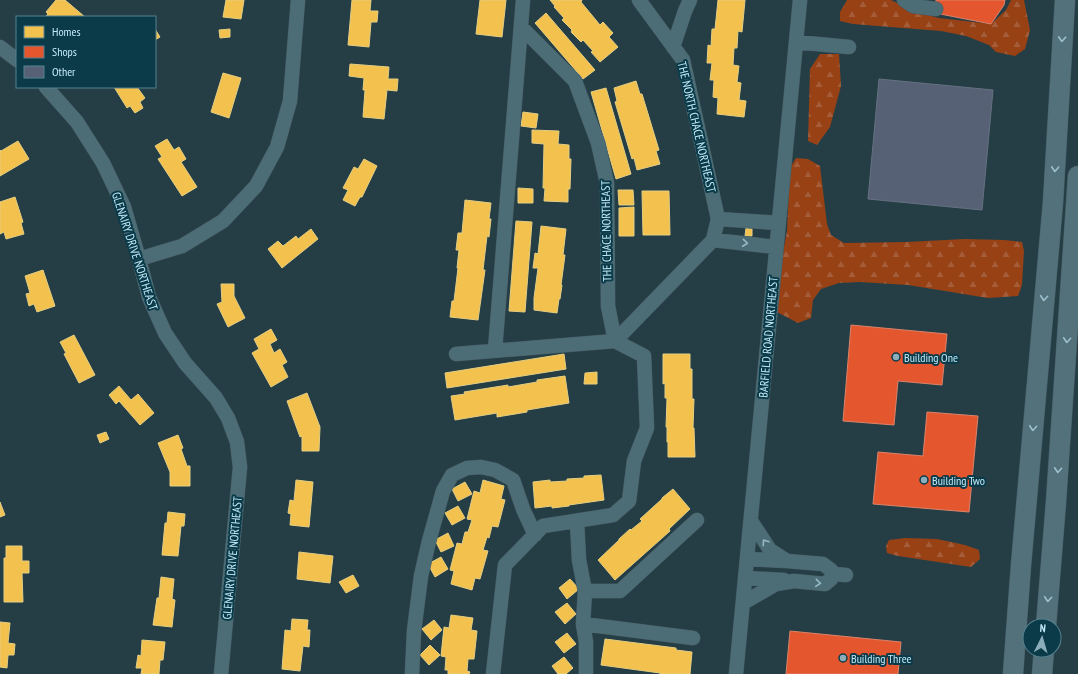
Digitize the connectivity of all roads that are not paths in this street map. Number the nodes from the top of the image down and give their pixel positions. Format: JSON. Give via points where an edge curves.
{"nodes":[{"id":1,"x":298,"y":0,"type":"edge"},
{"id":2,"x":523,"y":0,"type":"edge"},
{"id":3,"x":638,"y":0,"type":"edge"},
{"id":4,"x":690,"y":0,"type":"edge"},
{"id":5,"x":800,"y":0,"type":"edge"},
{"id":6,"x":904,"y":0,"type":"edge"},
{"id":7,"x":1065,"y":0,"type":"edge"},
{"id":8,"x":936,"y":9,"type":"dead end"},
{"id":9,"x":521,"y":27,"type":"junction"},
{"id":10,"x":796,"y":42,"type":"junction"},
{"id":11,"x":0,"y":47,"type":"edge"},
{"id":12,"x":673,"y":47,"type":"junction"},
{"id":13,"x":849,"y":47,"type":"dead end"},
{"id":14,"x":16,"y":59,"type":"edge"},
{"id":15,"x":47,"y":88,"type":"edge"},
{"id":16,"x":1078,"y":176,"type":"edge"},
{"id":17,"x":718,"y":219,"type":"junction"},
{"id":18,"x":779,"y":223,"type":"junction"},
{"id":19,"x":713,"y":240,"type":"junction"},
{"id":20,"x":776,"y":246,"type":"junction"},
{"id":21,"x":139,"y":259,"type":"junction"},
{"id":22,"x":615,"y":341,"type":"junction"},
{"id":23,"x":495,"y":350,"type":"junction"},
{"id":24,"x":456,"y":354,"type":"dead end"},
{"id":25,"x":697,"y":520,"type":"dead end"},
{"id":26,"x":577,"y":521,"type":"junction"},
{"id":27,"x":751,"y":521,"type":"junction"},
{"id":28,"x":535,"y":535,"type":"junction"},
{"id":29,"x":747,"y":559,"type":"junction"},
{"id":30,"x":791,"y":561,"type":"junction"},
{"id":31,"x":745,"y":578,"type":"junction"},
{"id":32,"x":794,"y":581,"type":"junction"},
{"id":33,"x":585,"y":591,"type":"junction"},
{"id":34,"x":743,"y":603,"type":"junction"},
{"id":35,"x":1047,"y":618,"type":"edge"},
{"id":36,"x":584,"y":624,"type":"junction"},
{"id":37,"x":693,"y":638,"type":"dead end"},
{"id":38,"x":1043,"y":658,"type":"edge"},
{"id":39,"x":221,"y":674,"type":"edge"},
{"id":40,"x":412,"y":674,"type":"edge"},
{"id":41,"x":493,"y":674,"type":"edge"},
{"id":42,"x":586,"y":674,"type":"edge"},
{"id":43,"x":736,"y":674,"type":"edge"},
{"id":44,"x":1013,"y":674,"type":"edge"},
{"id":45,"x":1042,"y":674,"type":"edge"}],
"edges":[{"from":1,"to":21,"type":"street","via":[[290,101],[278,147],[256,186],[223,221],[182,246]]},
{"from":2,"to":9,"type":"street"},
{"from":3,"to":12,"type":"street","name":"THE NORTH CHACE NORTHEAST"},
{"from":4,"to":12,"type":"street"},
{"from":5,"to":10,"type":"street","name":"BARFIELD ROAD NORTHEAST"},
{"from":6,"to":8,"type":"street","via":[[913,6]]},
{"from":7,"to":44,"type":"highway","one_way":true,"via":[[1053,202]]},
{"from":9,"to":22,"type":"street","name":"THE CHACE NORTHEAST","via":[[575,81],[598,143],[607,183],[608,306]]},
{"from":9,"to":23,"type":"street"},
{"from":10,"to":13,"type":"street"},
{"from":10,"to":18,"type":"street","name":"BARFIELD ROAD NORTHEAST"},
{"from":11,"to":14,"type":"street"},
{"from":12,"to":17,"type":"street","name":"THE NORTH CHACE NORTHEAST","via":[[683,60]]},
{"from":15,"to":21,"type":"street","name":"GLENAIRY DRIVE NORTHEAST","via":[[77,122],[103,163],[124,207]]},
{"from":16,"to":35,"type":"highway","one_way":true},
{"from":17,"to":18,"type":"street"},
{"from":17,"to":19,"type":"street"},
{"from":18,"to":20,"type":"street","name":"BARFIELD ROAD NORTHEAST"},
{"from":19,"to":20,"type":"street","one_way":true},
{"from":19,"to":22,"type":"street"},
{"from":20,"to":27,"type":"street","name":"BARFIELD ROAD NORTHEAST"},
{"from":21,"to":39,"type":"street","name":"GLENAIRY DRIVE NORTHEAST","via":[[149,297],[165,333],[185,363],[216,398],[228,418],[237,442],[240,467]]},
{"from":22,"to":23,"type":"street"},
{"from":22,"to":26,"type":"street","via":[[644,356],[647,428],[634,461],[629,501],[613,515]]},
{"from":23,"to":24,"type":"street"},
{"from":25,"to":33,"type":"street","via":[[620,591]]},
{"from":26,"to":28,"type":"street","via":[[542,526]]},
{"from":26,"to":33,"type":"street","via":[[579,560]]},
{"from":27,"to":29,"type":"street","name":"BARFIELD ROAD NORTHEAST"},
{"from":30,"to":27,"type":"street","one_way":true,"via":[[770,550]]},
{"from":28,"to":40,"type":"street","via":[[513,480],[495,470],[481,467],[467,468],[452,475],[443,492],[421,576]]},
{"from":28,"to":41,"type":"street","via":[[505,565]]},
{"from":29,"to":30,"type":"street"},
{"from":29,"to":31,"type":"street","name":"BARFIELD ROAD NORTHEAST"},
{"from":32,"to":30,"type":"street","one_way":true,"via":[[825,584],[840,574],[822,564]]},
{"from":31,"to":32,"type":"street"},
{"from":31,"to":34,"type":"street","name":"BARFIELD ROAD NORTHEAST"},
{"from":32,"to":34,"type":"street","via":[[776,584]]},
{"from":33,"to":36,"type":"street"},
{"from":34,"to":43,"type":"street","name":"BARFIELD ROAD NORTHEAST"},
{"from":36,"to":37,"type":"street"},
{"from":36,"to":42,"type":"street"},
{"from":38,"to":45,"type":"highway"}]}
